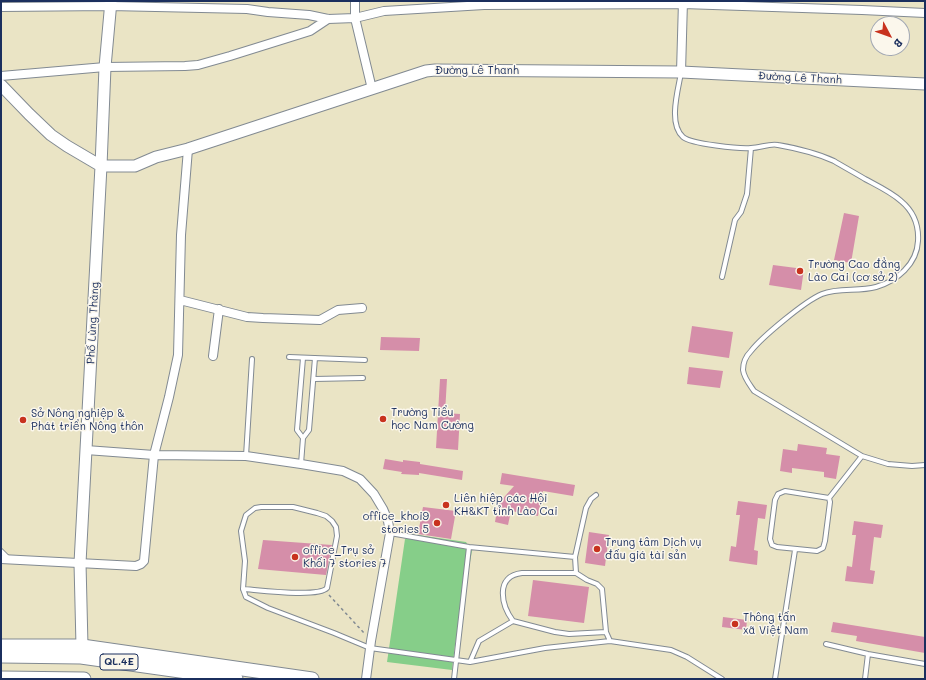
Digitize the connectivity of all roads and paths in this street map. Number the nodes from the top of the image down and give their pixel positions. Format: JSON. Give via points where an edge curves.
{"nodes":[{"id":1,"x":355,"y":1,"type":"edge"},
{"id":2,"x":683,"y":2,"type":"edge"},
{"id":3,"x":111,"y":3,"type":"edge"},
{"id":4,"x":1,"y":7,"type":"edge"},
{"id":5,"x":925,"y":13,"type":"edge"},
{"id":6,"x":355,"y":18,"type":"junction"},
{"id":7,"x":328,"y":19,"type":"junction"},
{"id":8,"x":104,"y":67,"type":"junction"},
{"id":9,"x":681,"y":72,"type":"junction"},
{"id":10,"x":1,"y":76,"type":"edge"},
{"id":11,"x":925,"y":84,"type":"edge"},
{"id":12,"x":1,"y":85,"type":"edge"},
{"id":13,"x":372,"y":89,"type":"junction"},
{"id":14,"x":751,"y":148,"type":"junction"},
{"id":15,"x":188,"y":149,"type":"junction"},
{"id":16,"x":101,"y":166,"type":"junction"},
{"id":17,"x":722,"y":277,"type":"dead end"},
{"id":18,"x":180,"y":300,"type":"junction"},
{"id":19,"x":362,"y":308,"type":"dead end"},
{"id":20,"x":219,"y":309,"type":"junction"},
{"id":21,"x":213,"y":356,"type":"dead end"},
{"id":22,"x":290,"y":357,"type":"dead end"},
{"id":23,"x":303,"y":358,"type":"junction"},
{"id":24,"x":315,"y":358,"type":"junction"},
{"id":25,"x":252,"y":359,"type":"dead end"},
{"id":26,"x":365,"y":360,"type":"dead end"},
{"id":27,"x":362,"y":378,"type":"dead end"},
{"id":28,"x":314,"y":379,"type":"junction"},
{"id":29,"x":303,"y":438,"type":"junction"},
{"id":30,"x":86,"y":450,"type":"junction"},
{"id":31,"x":154,"y":455,"type":"junction"},
{"id":32,"x":246,"y":456,"type":"junction"},
{"id":33,"x":862,"y":456,"type":"junction"},
{"id":34,"x":301,"y":464,"type":"junction"},
{"id":35,"x":925,"y":465,"type":"edge"},
{"id":36,"x":596,"y":495,"type":"dead end"},
{"id":37,"x":829,"y":498,"type":"junction"},
{"id":38,"x":390,"y":533,"type":"junction"},
{"id":39,"x":469,"y":547,"type":"junction"},
{"id":40,"x":1,"y":550,"type":"edge"},
{"id":41,"x":795,"y":550,"type":"junction"},
{"id":42,"x":575,"y":557,"type":"junction"},
{"id":43,"x":5,"y":560,"type":"edge"},
{"id":44,"x":80,"y":563,"type":"junction"},
{"id":45,"x":576,"y":573,"type":"junction"},
{"id":46,"x":243,"y":589,"type":"junction"},
{"id":47,"x":326,"y":590,"type":"junction"},
{"id":48,"x":513,"y":621,"type":"junction"},
{"id":49,"x":606,"y":632,"type":"junction"},
{"id":50,"x":610,"y":641,"type":"junction"},
{"id":51,"x":370,"y":644,"type":"junction"},
{"id":52,"x":826,"y":644,"type":"dead end"},
{"id":53,"x":1,"y":646,"type":"edge"},
{"id":54,"x":82,"y":652,"type":"junction"},
{"id":55,"x":868,"y":654,"type":"junction"},
{"id":56,"x":1,"y":656,"type":"edge"},
{"id":57,"x":456,"y":660,"type":"junction"},
{"id":58,"x":470,"y":662,"type":"junction"},
{"id":59,"x":925,"y":664,"type":"edge"},
{"id":60,"x":1,"y":678,"type":"edge"},
{"id":61,"x":81,"y":679,"type":"edge"},
{"id":62,"x":236,"y":679,"type":"edge"},
{"id":63,"x":312,"y":679,"type":"edge"},
{"id":64,"x":366,"y":679,"type":"edge"},
{"id":65,"x":454,"y":679,"type":"edge"},
{"id":66,"x":722,"y":679,"type":"edge"},
{"id":67,"x":775,"y":679,"type":"edge"},
{"id":68,"x":865,"y":679,"type":"edge"}],
"edges":[{"from":1,"to":6,"type":"street"},
{"from":2,"to":5,"type":"street"},
{"from":2,"to":6,"type":"street","via":[[484,5],[384,11]]},
{"from":2,"to":9,"type":"street"},
{"from":3,"to":4,"type":"street"},
{"from":3,"to":7,"type":"street","via":[[247,9]]},
{"from":3,"to":8,"type":"street","name":"Phố Lùng Thàng"},
{"from":6,"to":7,"type":"street"},
{"from":6,"to":13,"type":"street"},
{"from":7,"to":8,"type":"street","via":[[310,31],[198,65]]},
{"from":8,"to":10,"type":"street"},
{"from":8,"to":16,"type":"street","name":"Phố Lùng Thàng"},
{"from":9,"to":11,"type":"street","name":"Đường Lê Thanh"},
{"from":9,"to":13,"type":"street","name":"Đường Lê Thanh","via":[[444,69],[426,71]]},
{"from":9,"to":14,"type":"lane","via":[[675,120],[683,137],[700,143]]},
{"from":12,"to":16,"type":"street","via":[[51,134]]},
{"from":13,"to":15,"type":"street","name":"Đường Lê Thanh"},
{"from":14,"to":17,"type":"lane","via":[[747,194],[741,212],[735,220]]},
{"from":14,"to":33,"type":"lane","via":[[776,144],[832,160],[893,194],[911,210],[917,225],[918,247],[913,259],[900,274],[891,281],[875,287],[821,294],[798,309],[757,344],[744,365],[745,378],[754,391]]},
{"from":15,"to":16,"type":"street","name":"Đường Lê Thanh","via":[[156,157],[135,166]]},
{"from":15,"to":18,"type":"street","via":[[181,235]]},
{"from":16,"to":30,"type":"street","name":"Phố Lùng Thàng"},
{"from":18,"to":20,"type":"street"},
{"from":18,"to":31,"type":"street","via":[[176,361]]},
{"from":19,"to":20,"type":"street","via":[[338,310],[320,320],[247,317]]},
{"from":20,"to":21,"type":"street"},
{"from":22,"to":23,"type":"lane"},
{"from":23,"to":24,"type":"lane"},
{"from":23,"to":29,"type":"lane","via":[[297,430]]},
{"from":24,"to":26,"type":"lane"},
{"from":24,"to":28,"type":"lane"},
{"from":25,"to":32,"type":"lane"},
{"from":27,"to":28,"type":"lane"},
{"from":28,"to":29,"type":"lane","via":[[309,430]]},
{"from":29,"to":34,"type":"lane"},
{"from":30,"to":31,"type":"street"},
{"from":30,"to":44,"type":"street","name":"Phố Lùng Thàng"},
{"from":31,"to":32,"type":"street"},
{"from":31,"to":44,"type":"street","via":[[144,561],[136,566]]},
{"from":32,"to":34,"type":"street"},
{"from":33,"to":35,"type":"lane","via":[[888,464]]},
{"from":33,"to":37,"type":"lane"},
{"from":34,"to":38,"type":"street","via":[[343,471],[360,479],[384,509]]},
{"from":36,"to":42,"type":"lane","via":[[586,508]]},
{"from":37,"to":41,"type":"lane","via":[[823,548],[817,551]]},
{"from":37,"to":41,"type":"lane","via":[[784,491],[776,496],[771,543],[777,547]]},
{"from":38,"to":39,"type":"lane"},
{"from":38,"to":51,"type":"street"},
{"from":39,"to":42,"type":"lane"},
{"from":39,"to":57,"type":"lane"},
{"from":40,"to":43,"type":"lane"},
{"from":41,"to":67,"type":"lane"},
{"from":42,"to":45,"type":"lane"},
{"from":43,"to":44,"type":"street"},
{"from":44,"to":54,"type":"street","name":"Phố Lùng Thàng"},
{"from":45,"to":48,"type":"lane","via":[[522,573],[510,576],[503,596],[504,605]]},
{"from":45,"to":49,"type":"lane","via":[[602,589]]},
{"from":46,"to":47,"type":"lane","via":[[291,593]]},
{"from":46,"to":47,"type":"lane","via":[[245,561],[241,531],[246,515],[261,506],[305,509],[317,512],[332,521],[337,536]]},
{"from":46,"to":51,"type":"lane","via":[[246,597],[268,608]]},
{"from":47,"to":51,"type":"path"},
{"from":48,"to":49,"type":"lane","via":[[569,634]]},
{"from":48,"to":58,"type":"lane","via":[[479,641]]},
{"from":49,"to":50,"type":"lane"},
{"from":50,"to":58,"type":"lane","via":[[545,648]]},
{"from":50,"to":66,"type":"lane","via":[[671,650]]},
{"from":51,"to":57,"type":"lane"},
{"from":51,"to":64,"type":"street"},
{"from":52,"to":55,"type":"lane"},
{"from":53,"to":54,"type":"main road"},
{"from":54,"to":56,"type":"main road","number":"QL.4E"},
{"from":54,"to":61,"type":"main road"},
{"from":54,"to":62,"type":"main road","number":"QL.4E"},
{"from":54,"to":63,"type":"main road"},
{"from":55,"to":59,"type":"lane"},
{"from":55,"to":68,"type":"lane"},
{"from":57,"to":58,"type":"lane"},
{"from":57,"to":65,"type":"lane"},
{"from":60,"to":61,"type":"main road"}]}
